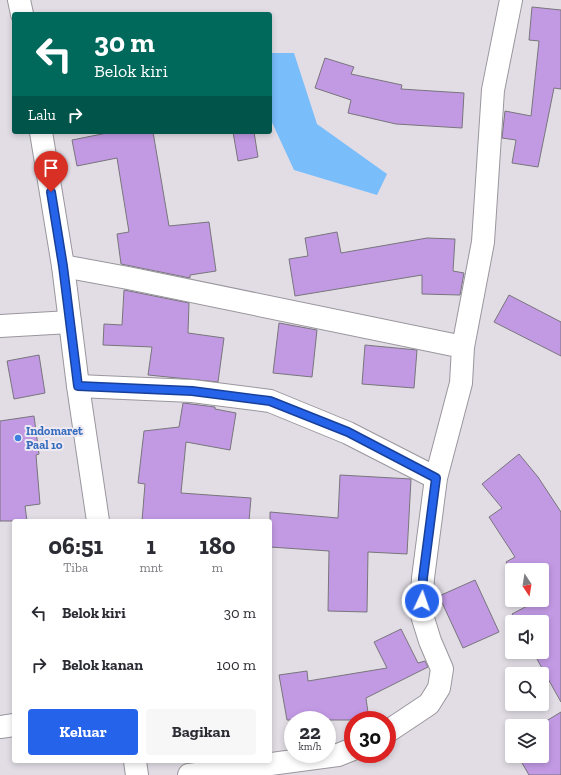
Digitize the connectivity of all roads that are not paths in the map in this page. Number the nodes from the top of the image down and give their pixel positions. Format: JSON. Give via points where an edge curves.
{"nodes":[{"id":1,"x":19,"y":0,"type":"edge"},
{"id":2,"x":511,"y":0,"type":"edge"},
{"id":3,"x":22,"y":12,"type":"edge"},
{"id":4,"x":41,"y":134,"type":"edge"},
{"id":5,"x":63,"y":266,"type":"junction"},
{"id":6,"x":70,"y":322,"type":"junction"},
{"id":7,"x":0,"y":326,"type":"edge"},
{"id":8,"x":463,"y":347,"type":"junction"},
{"id":9,"x":78,"y":386,"type":"junction"},
{"id":10,"x":436,"y":478,"type":"junction"},
{"id":11,"x":98,"y":519,"type":"edge"},
{"id":12,"x":12,"y":725,"type":"edge"},
{"id":13,"x":396,"y":726,"type":"edge"},
{"id":14,"x":0,"y":727,"type":"edge"},
{"id":15,"x":344,"y":752,"type":"edge"},
{"id":16,"x":135,"y":763,"type":"edge"},
{"id":17,"x":137,"y":775,"type":"edge"},
{"id":18,"x":189,"y":775,"type":"edge"}],
"edges":[{"from":1,"to":3,"type":"main road"},
{"from":2,"to":8,"type":"main road","via":[[493,90],[483,242]]},
{"from":4,"to":5,"type":"main road"},
{"from":5,"to":6,"type":"main road"},
{"from":5,"to":8,"type":"main road"},
{"from":6,"to":7,"type":"main road"},
{"from":6,"to":9,"type":"main road"},
{"from":8,"to":10,"type":"main road","via":[[462,383]]},
{"from":9,"to":10,"type":"main road","via":[[192,391],[270,401],[348,432]]},
{"from":9,"to":11,"type":"main road"},
{"from":10,"to":13,"type":"main road","via":[[421,612],[442,669],[440,688],[429,704]]},
{"from":12,"to":14,"type":"main road"},
{"from":15,"to":18,"type":"main road"},
{"from":16,"to":17,"type":"main road"}]}
